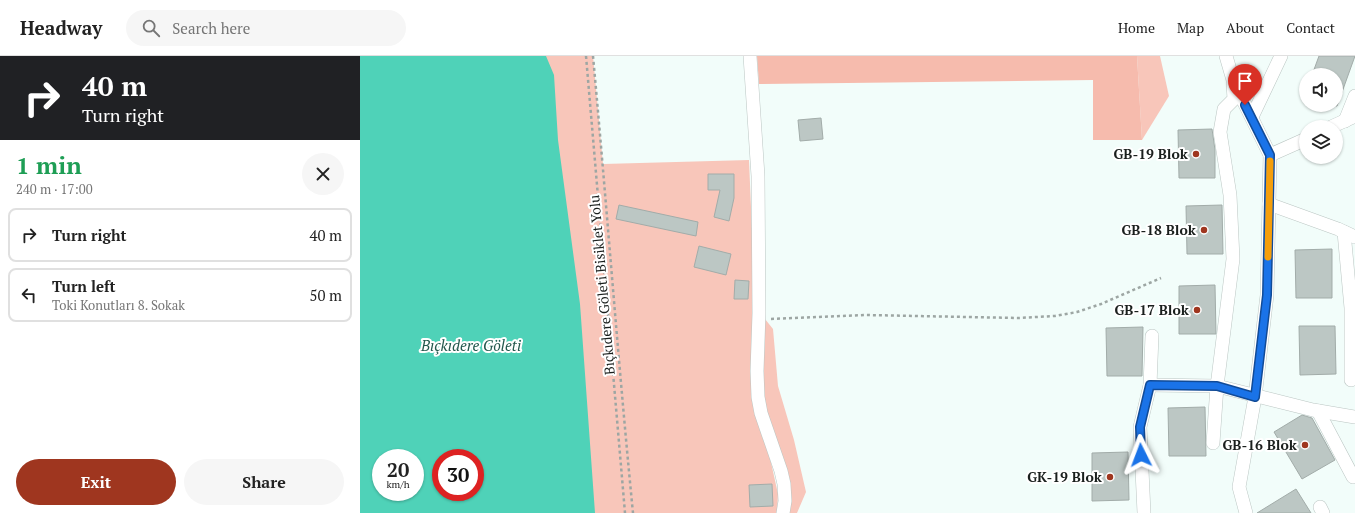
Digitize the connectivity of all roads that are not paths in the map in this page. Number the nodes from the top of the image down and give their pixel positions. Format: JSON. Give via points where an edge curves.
{"nodes":[{"id":1,"x":750,"y":56,"type":"edge"},
{"id":2,"x":1226,"y":56,"type":"edge"},
{"id":3,"x":1282,"y":56,"type":"edge"},
{"id":4,"x":1233,"y":80,"type":"junction"},
{"id":5,"x":1355,"y":96,"type":"edge"},
{"id":6,"x":1252,"y":117,"type":"junction"},
{"id":7,"x":1350,"y":118,"type":"edge"},
{"id":8,"x":1299,"y":141,"type":"edge"},
{"id":9,"x":1270,"y":155,"type":"junction"},
{"id":10,"x":1269,"y":204,"type":"junction"},
{"id":11,"x":1350,"y":234,"type":"edge"},
{"id":12,"x":1152,"y":336,"type":"dead end"},
{"id":13,"x":1351,"y":380,"type":"dead end"},
{"id":14,"x":1150,"y":385,"type":"junction"},
{"id":15,"x":1217,"y":386,"type":"junction"},
{"id":16,"x":1255,"y":397,"type":"junction"},
{"id":17,"x":1318,"y":411,"type":"junction"},
{"id":18,"x":1355,"y":417,"type":"edge"},
{"id":19,"x":1213,"y":443,"type":"dead end"},
{"id":20,"x":1353,"y":477,"type":"dead end"},
{"id":21,"x":783,"y":513,"type":"edge"},
{"id":22,"x":1144,"y":513,"type":"edge"},
{"id":23,"x":1246,"y":513,"type":"edge"}],
"edges":[{"from":1,"to":21,"type":"street","via":[[758,176],[758,397],[760,413],[784,484]]},
{"from":2,"to":4,"type":"street"},
{"from":3,"to":6,"type":"street"},
{"from":4,"to":6,"type":"street"},
{"from":4,"to":15,"type":"street","via":[[1234,99],[1224,109],[1220,132],[1230,195],[1233,259]]},
{"from":5,"to":7,"type":"street"},
{"from":6,"to":9,"type":"street"},
{"from":8,"to":9,"type":"street"},
{"from":9,"to":10,"type":"street"},
{"from":10,"to":11,"type":"street"},
{"from":10,"to":16,"type":"street","via":[[1267,295]]},
{"from":11,"to":13,"type":"street"},
{"from":12,"to":14,"type":"street"},
{"from":14,"to":15,"type":"street"},
{"from":14,"to":22,"type":"street","via":[[1140,427]]},
{"from":15,"to":16,"type":"street"},
{"from":15,"to":19,"type":"street"},
{"from":16,"to":17,"type":"street"},
{"from":16,"to":23,"type":"street","via":[[1239,487]]},
{"from":17,"to":18,"type":"street"},
{"from":17,"to":20,"type":"street"}]}
